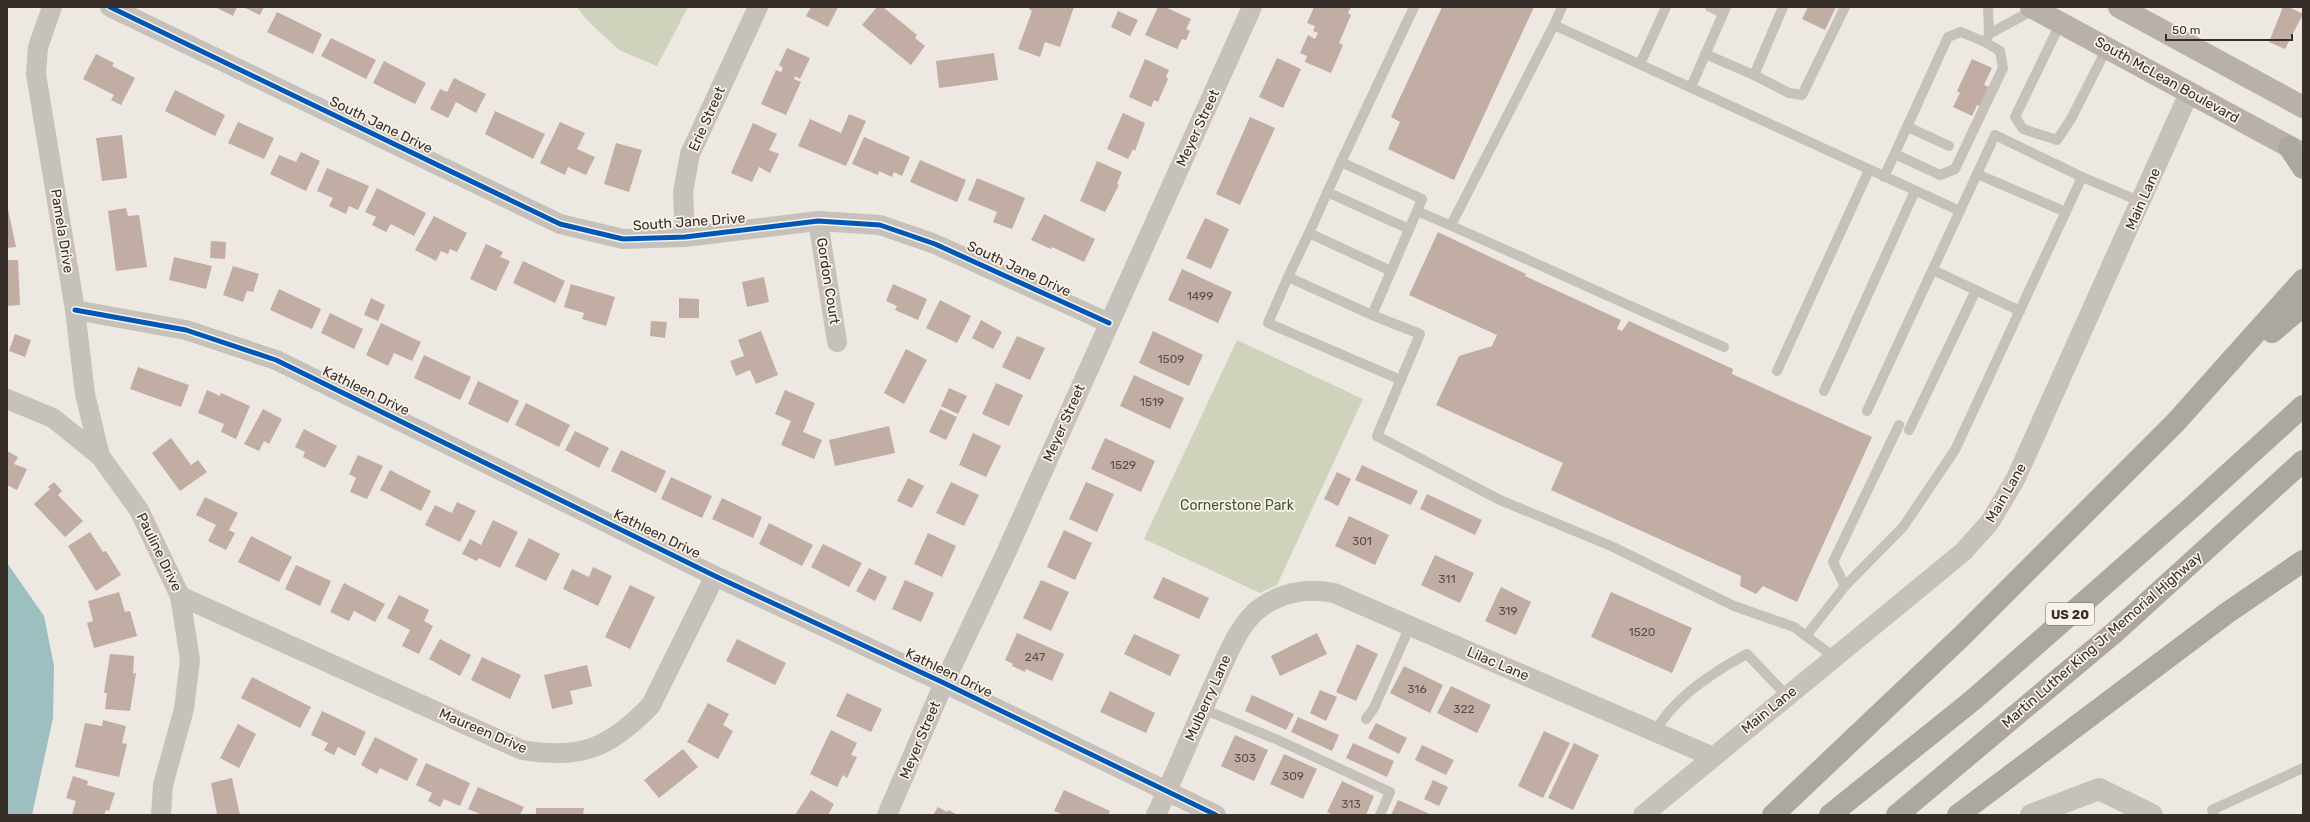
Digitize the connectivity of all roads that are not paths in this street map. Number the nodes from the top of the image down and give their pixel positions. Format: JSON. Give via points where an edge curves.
{"nodes":[{"id":1,"x":52,"y":7,"type":"edge"},
{"id":2,"x":110,"y":7,"type":"edge"},
{"id":3,"x":758,"y":7,"type":"edge"},
{"id":4,"x":1252,"y":7,"type":"edge"},
{"id":5,"x":1414,"y":7,"type":"edge"},
{"id":6,"x":1562,"y":7,"type":"edge"},
{"id":7,"x":1666,"y":7,"type":"edge"},
{"id":8,"x":1710,"y":7,"type":"edge"},
{"id":9,"x":1783,"y":7,"type":"edge"},
{"id":10,"x":1845,"y":7,"type":"edge"},
{"id":11,"x":1988,"y":7,"type":"edge"},
{"id":12,"x":2119,"y":7,"type":"edge"},
{"id":13,"x":2033,"y":8,"type":"edge"},
{"id":14,"x":1725,"y":10,"type":"edge"},
{"id":15,"x":2061,"y":22,"type":"junction"},
{"id":16,"x":1554,"y":24,"type":"junction"},
{"id":17,"x":1987,"y":38,"type":"junction"},
{"id":18,"x":2107,"y":48,"type":"junction"},
{"id":19,"x":1705,"y":54,"type":"junction"},
{"id":20,"x":1640,"y":64,"type":"junction"},
{"id":21,"x":1754,"y":75,"type":"junction"},
{"id":22,"x":1691,"y":87,"type":"junction"},
{"id":23,"x":2189,"y":93,"type":"junction"},
{"id":24,"x":2303,"y":107,"type":"edge"},
{"id":25,"x":1908,"y":127,"type":"junction"},
{"id":26,"x":2023,"y":128,"type":"junction"},
{"id":27,"x":2015,"y":145,"type":"junction"},
{"id":28,"x":1949,"y":146,"type":"dead end"},
{"id":29,"x":2296,"y":150,"type":"edge"},
{"id":30,"x":1895,"y":154,"type":"junction"},
{"id":31,"x":1341,"y":162,"type":"junction"},
{"id":32,"x":2303,"y":168,"type":"edge"},
{"id":33,"x":1869,"y":170,"type":"junction"},
{"id":34,"x":1977,"y":174,"type":"junction"},
{"id":35,"x":1884,"y":177,"type":"junction"},
{"id":36,"x":2082,"y":177,"type":"junction"},
{"id":37,"x":1915,"y":191,"type":"junction"},
{"id":38,"x":1327,"y":192,"type":"junction"},
{"id":39,"x":2142,"y":202,"type":"junction"},
{"id":40,"x":1417,"y":211,"type":"junction"},
{"id":41,"x":1960,"y":211,"type":"junction"},
{"id":42,"x":2066,"y":212,"type":"junction"},
{"id":43,"x":818,"y":221,"type":"junction"},
{"id":44,"x":1451,"y":226,"type":"junction"},
{"id":45,"x":1409,"y":229,"type":"junction"},
{"id":46,"x":1309,"y":233,"type":"junction"},
{"id":47,"x":685,"y":237,"type":"junction"},
{"id":48,"x":1933,"y":270,"type":"junction"},
{"id":49,"x":1391,"y":271,"type":"junction"},
{"id":50,"x":1288,"y":277,"type":"junction"},
{"id":51,"x":2303,"y":280,"type":"edge"},
{"id":52,"x":1976,"y":290,"type":"junction"},
{"id":53,"x":2303,"y":306,"type":"edge"},
{"id":54,"x":75,"y":310,"type":"junction"},
{"id":55,"x":2020,"y":311,"type":"junction"},
{"id":56,"x":1372,"y":315,"type":"junction"},
{"id":57,"x":1108,"y":323,"type":"junction"},
{"id":58,"x":837,"y":342,"type":"dead end"},
{"id":59,"x":1724,"y":347,"type":"dead end"},
{"id":60,"x":1777,"y":371,"type":"dead end"},
{"id":61,"x":2218,"y":376,"type":"junction"},
{"id":62,"x":1401,"y":380,"type":"junction"},
{"id":63,"x":1824,"y":391,"type":"dead end"},
{"id":64,"x":7,"y":400,"type":"edge"},
{"id":65,"x":2303,"y":406,"type":"edge"},
{"id":66,"x":1866,"y":411,"type":"dead end"},
{"id":67,"x":1899,"y":425,"type":"dead end"},
{"id":68,"x":1909,"y":430,"type":"dead end"},
{"id":69,"x":100,"y":456,"type":"junction"},
{"id":70,"x":2303,"y":460,"type":"edge"},
{"id":71,"x":2303,"y":561,"type":"edge"},
{"id":72,"x":715,"y":576,"type":"junction"},
{"id":73,"x":1845,"y":586,"type":"junction"},
{"id":74,"x":180,"y":596,"type":"junction"},
{"id":75,"x":1281,"y":597,"type":"joint"},
{"id":76,"x":1410,"y":626,"type":"junction"},
{"id":77,"x":1806,"y":636,"type":"junction"},
{"id":78,"x":1834,"y":657,"type":"junction"},
{"id":79,"x":944,"y":683,"type":"junction"},
{"id":80,"x":1787,"y":696,"type":"junction"},
{"id":81,"x":1203,"y":709,"type":"junction"},
{"id":82,"x":1366,"y":719,"type":"dead end"},
{"id":83,"x":1655,"y":732,"type":"junction"},
{"id":84,"x":1713,"y":757,"type":"junction"},
{"id":85,"x":2303,"y":768,"type":"edge"},
{"id":86,"x":1166,"y":792,"type":"junction"},
{"id":87,"x":160,"y":815,"type":"edge"},
{"id":88,"x":887,"y":815,"type":"edge"},
{"id":89,"x":1156,"y":815,"type":"edge"},
{"id":90,"x":1216,"y":815,"type":"edge"},
{"id":91,"x":1380,"y":815,"type":"edge"},
{"id":92,"x":1643,"y":815,"type":"edge"},
{"id":93,"x":1773,"y":815,"type":"edge"},
{"id":94,"x":1830,"y":815,"type":"edge"},
{"id":95,"x":1896,"y":815,"type":"edge"},
{"id":96,"x":1958,"y":815,"type":"edge"},
{"id":97,"x":2031,"y":815,"type":"edge"},
{"id":98,"x":2152,"y":815,"type":"edge"},
{"id":99,"x":2214,"y":815,"type":"edge"}],
"edges":[{"from":1,"to":54,"type":"street","name":"Pamela Drive","via":[[38,47],[36,74]]},
{"from":2,"to":47,"type":"street","name":"South Jane Drive","via":[[560,224],[623,238]]},
{"from":3,"to":47,"type":"street","name":"Erie Street","via":[[690,154],[683,192]]},
{"from":4,"to":57,"type":"street","name":"Meyer Street"},
{"from":5,"to":31,"type":"lane"},
{"from":6,"to":16,"type":"lane"},
{"from":7,"to":20,"type":"lane"},
{"from":8,"to":14,"type":"lane"},
{"from":9,"to":21,"type":"lane"},
{"from":10,"to":21,"type":"lane","via":[[1802,95],[1789,93]]},
{"from":11,"to":17,"type":"lane"},
{"from":12,"to":24,"type":"main road"},
{"from":13,"to":15,"type":"main road","name":"South McLean Boulevard"},
{"from":13,"to":17,"type":"lane"},
{"from":14,"to":19,"type":"lane"},
{"from":15,"to":18,"type":"main road","name":"South McLean Boulevard"},
{"from":15,"to":26,"type":"lane","via":[[2015,117]]},
{"from":16,"to":20,"type":"lane"},
{"from":16,"to":44,"type":"lane"},
{"from":17,"to":25,"type":"lane","via":[[1961,32],[1948,37]]},
{"from":17,"to":30,"type":"lane","via":[[2000,51],[2003,68],[1955,168],[1940,174]]},
{"from":18,"to":23,"type":"main road","name":"South McLean Boulevard"},
{"from":18,"to":26,"type":"lane","via":[[2057,140]]},
{"from":19,"to":21,"type":"lane"},
{"from":19,"to":22,"type":"lane"},
{"from":20,"to":22,"type":"lane"},
{"from":22,"to":33,"type":"lane"},
{"from":23,"to":29,"type":"main road","name":"South McLean Boulevard"},
{"from":23,"to":39,"type":"street","name":"Main Lane"},
{"from":25,"to":28,"type":"lane"},
{"from":25,"to":30,"type":"lane"},
{"from":26,"to":27,"type":"lane"},
{"from":27,"to":34,"type":"lane","via":[[1996,135]]},
{"from":27,"to":36,"type":"lane"},
{"from":29,"to":32,"type":"highway"},
{"from":30,"to":35,"type":"lane"},
{"from":31,"to":38,"type":"lane"},
{"from":31,"to":40,"type":"lane","via":[[1422,199]]},
{"from":33,"to":35,"type":"lane"},
{"from":33,"to":60,"type":"lane"},
{"from":34,"to":41,"type":"lane"},
{"from":34,"to":42,"type":"lane"},
{"from":35,"to":37,"type":"lane"},
{"from":36,"to":39,"type":"lane"},
{"from":36,"to":42,"type":"lane"},
{"from":37,"to":41,"type":"lane"},
{"from":37,"to":63,"type":"lane"},
{"from":38,"to":45,"type":"lane"},
{"from":38,"to":46,"type":"lane"},
{"from":39,"to":78,"type":"street","name":"Main Lane","via":[[2004,501],[1990,522],[1963,552]]},
{"from":40,"to":44,"type":"lane"},
{"from":40,"to":45,"type":"lane"},
{"from":41,"to":48,"type":"lane"},
{"from":42,"to":55,"type":"lane"},
{"from":43,"to":47,"type":"street","name":"South Jane Drive"},
{"from":43,"to":57,"type":"street","name":"South Jane Drive","via":[[880,225],[909,233]]},
{"from":43,"to":58,"type":"street","name":"Gordon Court"},
{"from":44,"to":59,"type":"lane","via":[[1527,258],[1617,302]]},
{"from":45,"to":49,"type":"lane"},
{"from":46,"to":49,"type":"lane"},
{"from":46,"to":50,"type":"lane"},
{"from":48,"to":52,"type":"lane"},
{"from":48,"to":66,"type":"lane"},
{"from":49,"to":56,"type":"lane"},
{"from":50,"to":56,"type":"lane"},
{"from":50,"to":62,"type":"lane","via":[[1268,323]]},
{"from":51,"to":61,"type":"highway"},
{"from":52,"to":55,"type":"lane"},
{"from":52,"to":68,"type":"lane"},
{"from":53,"to":61,"type":"highway"},
{"from":54,"to":69,"type":"street","name":"Pamela Drive","via":[[85,394]]},
{"from":54,"to":72,"type":"street","name":"Kathleen Drive","via":[[186,330],[276,360]]},
{"from":55,"to":73,"type":"lane","via":[[1955,450],[1903,527]]},
{"from":56,"to":62,"type":"lane","via":[[1420,334]]},
{"from":57,"to":79,"type":"street","name":"Meyer Street","via":[[992,583]]},
{"from":61,"to":93,"type":"highway","via":[[2176,422],[1963,635]]},
{"from":62,"to":77,"type":"lane","via":[[1377,436],[1500,500],[1610,546],[1734,606],[1794,627]]},
{"from":64,"to":69,"type":"street","name":"Pauline Drive","via":[[53,418]]},
{"from":65,"to":94,"type":"highway","number":"US 20","via":[[1973,700]]},
{"from":67,"to":73,"type":"lane","via":[[1833,562]]},
{"from":69,"to":74,"type":"street","name":"Pauline Drive","via":[[139,510]]},
{"from":70,"to":95,"type":"highway","name":"Martin Luther King Jr Memorial Highway","number":"US 20","via":[[2115,632]]},
{"from":71,"to":96,"type":"highway","via":[[2214,622]]},
{"from":72,"to":74,"type":"street","name":"Maureen Drive","via":[[651,706],[612,740],[587,750],[561,753],[522,750]]},
{"from":72,"to":79,"type":"street","name":"Kathleen Drive"},
{"from":73,"to":77,"type":"lane"},
{"from":74,"to":87,"type":"street","name":"Pauline Drive","via":[[190,660],[184,709],[163,785]]},
{"from":75,"to":76,"type":"street","name":"Lilac Lane","via":[[1297,592],[1320,590],[1334,593]]},
{"from":75,"to":81,"type":"street","name":"Mulberry Lane","via":[[1254,613],[1231,646]]},
{"from":76,"to":82,"type":"lane","via":[[1374,708]]},
{"from":76,"to":83,"type":"street","name":"Lilac Lane"},
{"from":77,"to":78,"type":"lane"},
{"from":78,"to":80,"type":"street","name":"Main Lane"},
{"from":79,"to":86,"type":"street","name":"Kathleen Drive"},
{"from":79,"to":88,"type":"street","name":"Meyer Street"},
{"from":80,"to":83,"type":"lane","via":[[1747,654],[1724,666],[1695,688],[1663,716]]},
{"from":80,"to":84,"type":"street","name":"Main Lane"},
{"from":81,"to":86,"type":"street","name":"Mulberry Lane"},
{"from":81,"to":91,"type":"lane","via":[[1278,740],[1390,792]]},
{"from":83,"to":84,"type":"street","name":"Lilac Lane"},
{"from":84,"to":92,"type":"street","name":"Main Lane"},
{"from":85,"to":99,"type":"lane","via":[[2212,810]]},
{"from":86,"to":89,"type":"street","name":"Mulberry Lane"},
{"from":86,"to":90,"type":"street","name":"Kathleen Drive"},
{"from":97,"to":98,"type":"street","via":[[2099,789]]}]}
